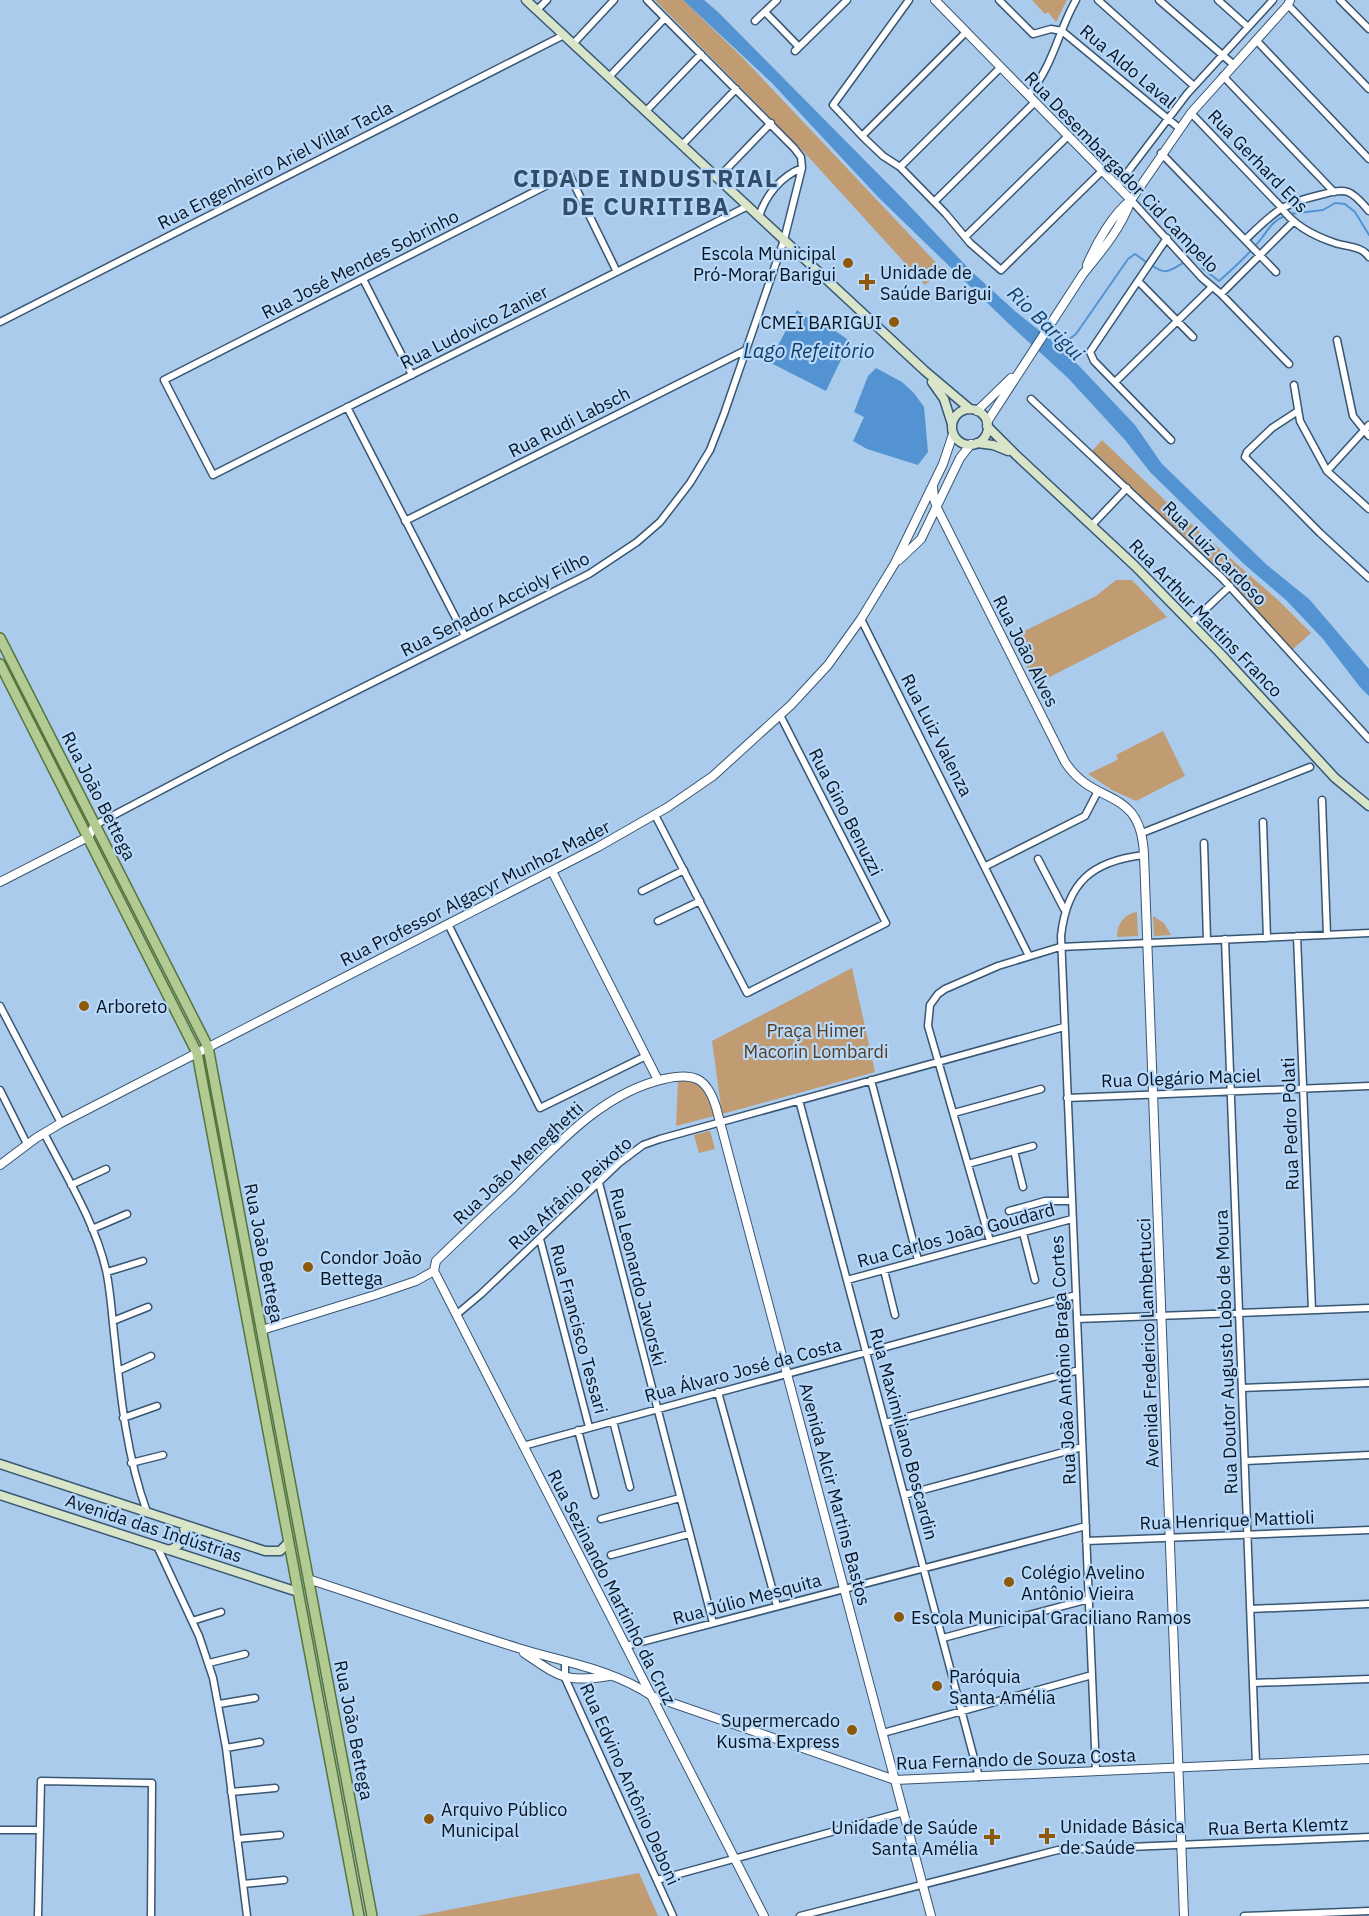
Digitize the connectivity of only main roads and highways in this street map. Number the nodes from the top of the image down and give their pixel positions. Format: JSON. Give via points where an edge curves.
{"nodes":[{"id":1,"x":526,"y":0,"type":"edge"},
{"id":2,"x":925,"y":371,"type":"junction"},
{"id":3,"x":973,"y":410,"type":"junction"},
{"id":4,"x":987,"y":424,"type":"junction"},
{"id":5,"x":953,"y":429,"type":"junction"},
{"id":6,"x":973,"y":444,"type":"junction"},
{"id":7,"x":1016,"y":455,"type":"junction"},
{"id":8,"x":0,"y":638,"type":"edge"},
{"id":9,"x":0,"y":664,"type":"edge"},
{"id":10,"x":1369,"y":806,"type":"edge"},
{"id":11,"x":257,"y":1303,"type":"junction"},
{"id":12,"x":245,"y":1305,"type":"junction"},
{"id":13,"x":265,"y":1345,"type":"junction"},
{"id":14,"x":254,"y":1348,"type":"junction"},
{"id":15,"x":0,"y":1464,"type":"edge"},
{"id":16,"x":289,"y":1476,"type":"junction"},
{"id":17,"x":277,"y":1479,"type":"junction"},
{"id":18,"x":0,"y":1495,"type":"edge"},
{"id":19,"x":183,"y":1524,"type":"junction"},
{"id":20,"x":289,"y":1542,"type":"junction"},
{"id":21,"x":168,"y":1550,"type":"junction"},
{"id":22,"x":298,"y":1592,"type":"junction"},
{"id":23,"x":315,"y":1615,"type":"junction"},
{"id":24,"x":303,"y":1617,"type":"junction"},
{"id":25,"x":356,"y":1831,"type":"junction"},
{"id":26,"x":344,"y":1833,"type":"junction"},
{"id":27,"x":358,"y":1845,"type":"junction"},
{"id":28,"x":346,"y":1847,"type":"junction"},
{"id":29,"x":359,"y":1916,"type":"edge"},
{"id":30,"x":372,"y":1916,"type":"edge"}],
"edges":[{"from":1,"to":2,"type":"main road"},
{"from":2,"to":3,"type":"main road"},
{"from":2,"to":5,"type":"main road","via":[[944,399]]},
{"from":3,"to":4,"type":"main road"},
{"from":3,"to":5,"type":"main road","via":[[956,415]]},
{"from":4,"to":6,"type":"main road","via":[[984,436]]},
{"from":4,"to":7,"type":"main road","name":"Rua Arthur Martins Franco"},
{"from":5,"to":6,"type":"main road","via":[[960,442]]},
{"from":6,"to":7,"type":"main road","name":"Rua Arthur Martins Franco","via":[[993,445]]},
{"from":7,"to":10,"type":"main road","name":"Rua Arthur Martins Franco","via":[[1191,623],[1335,778]]},
{"from":8,"to":11,"type":"main road","name":"Rua João Bettega","via":[[208,1047]]},
{"from":9,"to":12,"type":"main road","name":"Rua João Bettega","via":[[197,1053]]},
{"from":11,"to":12,"type":"main road"},
{"from":11,"to":13,"type":"main road","name":"Rua João Bettega"},
{"from":12,"to":14,"type":"main road","name":"Rua João Bettega"},
{"from":13,"to":14,"type":"main road"},
{"from":13,"to":16,"type":"main road","name":"Rua João Bettega"},
{"from":14,"to":17,"type":"main road","name":"Rua João Bettega"},
{"from":15,"to":19,"type":"main road","name":"Avenida das Indústrias"},
{"from":16,"to":17,"type":"main road"},
{"from":16,"to":23,"type":"main road","name":"Rua João Bettega"},
{"from":17,"to":20,"type":"main road","name":"Rua João Bettega"},
{"from":18,"to":21,"type":"main road","name":"Avenida das Indústrias"},
{"from":19,"to":20,"type":"main road","name":"Avenida das Indústrias","via":[[265,1551],[280,1551]]},
{"from":19,"to":21,"type":"main road","via":[[184,1539]]},
{"from":20,"to":22,"type":"main road","name":"Rua João Bettega"},
{"from":21,"to":22,"type":"main road","name":"Avenida das Indústrias"},
{"from":22,"to":24,"type":"main road","name":"Rua João Bettega"},
{"from":23,"to":24,"type":"main road"},
{"from":23,"to":25,"type":"main road","name":"Rua João Bettega"},
{"from":24,"to":26,"type":"main road","name":"Rua João Bettega"},
{"from":25,"to":26,"type":"main road"},
{"from":25,"to":27,"type":"main road","name":"Rua João Bettega"},
{"from":26,"to":28,"type":"main road","name":"Rua João Bettega"},
{"from":27,"to":28,"type":"main road"},
{"from":27,"to":30,"type":"main road","name":"Rua João Bettega"},
{"from":28,"to":29,"type":"main road","name":"Rua João Bettega"}]}
